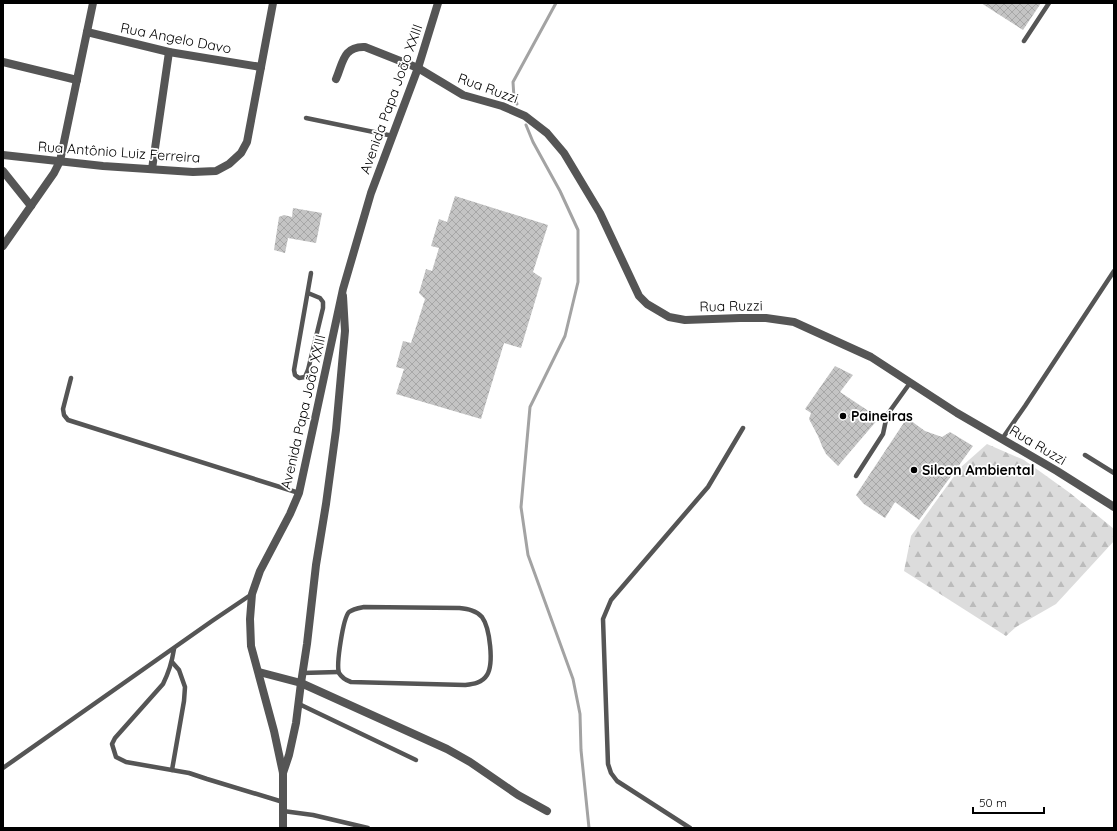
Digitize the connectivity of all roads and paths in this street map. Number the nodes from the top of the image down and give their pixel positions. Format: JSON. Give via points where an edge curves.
{"nodes":[{"id":1,"x":93,"y":3,"type":"edge"},
{"id":2,"x":273,"y":3,"type":"edge"},
{"id":3,"x":438,"y":3,"type":"edge"},
{"id":4,"x":1049,"y":3,"type":"edge"},
{"id":5,"x":87,"y":32,"type":"junction"},
{"id":6,"x":1024,"y":41,"type":"dead end"},
{"id":7,"x":169,"y":52,"type":"junction"},
{"id":8,"x":3,"y":62,"type":"edge"},
{"id":9,"x":261,"y":67,"type":"junction"},
{"id":10,"x":418,"y":68,"type":"junction"},
{"id":11,"x":336,"y":79,"type":"dead end"},
{"id":12,"x":77,"y":80,"type":"junction"},
{"id":13,"x":306,"y":118,"type":"dead end"},
{"id":14,"x":393,"y":136,"type":"junction"},
{"id":15,"x":4,"y":157,"type":"edge"},
{"id":16,"x":60,"y":161,"type":"junction"},
{"id":17,"x":152,"y":169,"type":"junction"},
{"id":18,"x":3,"y":172,"type":"edge"},
{"id":19,"x":31,"y":206,"type":"junction"},
{"id":20,"x":3,"y":246,"type":"edge"},
{"id":21,"x":1114,"y":270,"type":"edge"},
{"id":22,"x":311,"y":273,"type":"dead end"},
{"id":23,"x":343,"y":289,"type":"junction"},
{"id":24,"x":308,"y":293,"type":"junction"},
{"id":25,"x":71,"y":378,"type":"dead end"},
{"id":26,"x":910,"y":383,"type":"junction"},
{"id":27,"x":743,"y":428,"type":"dead end"},
{"id":28,"x":1002,"y":439,"type":"junction"},
{"id":29,"x":1085,"y":455,"type":"dead end"},
{"id":30,"x":1114,"y":473,"type":"edge"},
{"id":31,"x":856,"y":476,"type":"dead end"},
{"id":32,"x":299,"y":493,"type":"junction"},
{"id":33,"x":1114,"y":507,"type":"edge"},
{"id":34,"x":252,"y":594,"type":"junction"},
{"id":35,"x":174,"y":649,"type":"junction"},
{"id":36,"x":172,"y":662,"type":"junction"},
{"id":37,"x":259,"y":672,"type":"junction"},
{"id":38,"x":338,"y":672,"type":"junction"},
{"id":39,"x":302,"y":673,"type":"junction"},
{"id":40,"x":301,"y":683,"type":"junction"},
{"id":41,"x":299,"y":704,"type":"junction"},
{"id":42,"x":416,"y":760,"type":"dead end"},
{"id":43,"x":3,"y":768,"type":"edge"},
{"id":44,"x":172,"y":770,"type":"junction"},
{"id":45,"x":283,"y":773,"type":"junction"},
{"id":46,"x":283,"y":802,"type":"junction"},
{"id":47,"x":283,"y":811,"type":"junction"},
{"id":48,"x":547,"y":812,"type":"dead end"},
{"id":49,"x":283,"y":828,"type":"edge"},
{"id":50,"x":368,"y":828,"type":"edge"},
{"id":51,"x":690,"y":828,"type":"edge"}],
"edges":[{"from":1,"to":5,"type":"street"},
{"from":2,"to":9,"type":"street","name":"Rua Antônio Luiz Ferreira"},
{"from":3,"to":10,"type":"street","name":"Avenida Papa João XXIII"},
{"from":4,"to":6,"type":"lane"},
{"from":5,"to":7,"type":"street","name":"Rua Angelo Davo"},
{"from":5,"to":12,"type":"street"},
{"from":7,"to":9,"type":"street","name":"Rua Angelo Davo"},
{"from":7,"to":17,"type":"street"},
{"from":8,"to":12,"type":"street"},
{"from":9,"to":17,"type":"street","name":"Rua Antônio Luiz Ferreira","via":[[247,142],[241,153],[216,171]]},
{"from":10,"to":11,"type":"street","name":"Rua Ruzzi","via":[[356,46],[346,52]]},
{"from":10,"to":14,"type":"street","name":"Avenida Papa João XXIII"},
{"from":10,"to":26,"type":"street","name":"Rua Ruzzi","via":[[463,95],[502,106],[525,116],[547,133],[564,153],[596,206],[640,296],[647,304],[669,317],[685,320],[766,318],[794,322],[871,357]]},
{"from":12,"to":16,"type":"street"},
{"from":13,"to":14,"type":"lane"},
{"from":14,"to":23,"type":"street","name":"Avenida Papa João XXIII","via":[[371,193]]},
{"from":15,"to":16,"type":"street","name":"Rua Antônio Luiz Ferreira"},
{"from":16,"to":17,"type":"street","name":"Rua Antônio Luiz Ferreira"},
{"from":16,"to":19,"type":"street"},
{"from":18,"to":19,"type":"street"},
{"from":19,"to":20,"type":"street"},
{"from":21,"to":28,"type":"lane"},
{"from":22,"to":24,"type":"lane"},
{"from":23,"to":32,"type":"street","name":"Avenida Papa João XXIII"},
{"from":23,"to":39,"type":"street","via":[[345,331],[337,422]]},
{"from":24,"to":24,"type":"lane","via":[[294,370],[299,378],[305,377],[308,370],[323,308],[320,298]]},
{"from":25,"to":32,"type":"lane","via":[[63,409],[68,420]]},
{"from":26,"to":28,"type":"street","name":"Rua Ruzzi"},
{"from":26,"to":31,"type":"lane","via":[[887,415],[883,434]]},
{"from":27,"to":51,"type":"lane","via":[[708,487],[611,600],[603,619],[608,764],[611,773],[617,781]]},
{"from":28,"to":33,"type":"street","name":"Rua Ruzzi"},
{"from":29,"to":30,"type":"lane"},
{"from":32,"to":34,"type":"street","name":"Avenida Papa João XXIII","via":[[260,571]]},
{"from":34,"to":35,"type":"lane"},
{"from":34,"to":37,"type":"street","name":"Avenida Papa João XXIII","via":[[251,646]]},
{"from":35,"to":36,"type":"lane"},
{"from":35,"to":43,"type":"lane"},
{"from":36,"to":44,"type":"lane","via":[[179,670],[185,686]]},
{"from":36,"to":44,"type":"lane","via":[[162,684],[112,744],[116,757],[126,762]]},
{"from":37,"to":40,"type":"street"},
{"from":37,"to":45,"type":"street","name":"Avenida Papa João XXIII"},
{"from":38,"to":38,"type":"lane","via":[[345,619],[355,609],[459,608],[473,610],[481,616],[487,626],[490,639],[490,668],[486,676],[474,684],[351,682],[343,679]]},
{"from":38,"to":39,"type":"lane"},
{"from":39,"to":40,"type":"street"},
{"from":40,"to":41,"type":"street"},
{"from":40,"to":48,"type":"street","via":[[447,749]]},
{"from":41,"to":42,"type":"lane"},
{"from":41,"to":45,"type":"street"},
{"from":44,"to":46,"type":"lane","via":[[190,773]]},
{"from":45,"to":46,"type":"street","name":"Avenida Papa João XXIII"},
{"from":46,"to":47,"type":"street","name":"Avenida Papa João XXIII"},
{"from":47,"to":49,"type":"street","name":"Avenida Papa João XXIII"},
{"from":47,"to":50,"type":"lane"}]}
